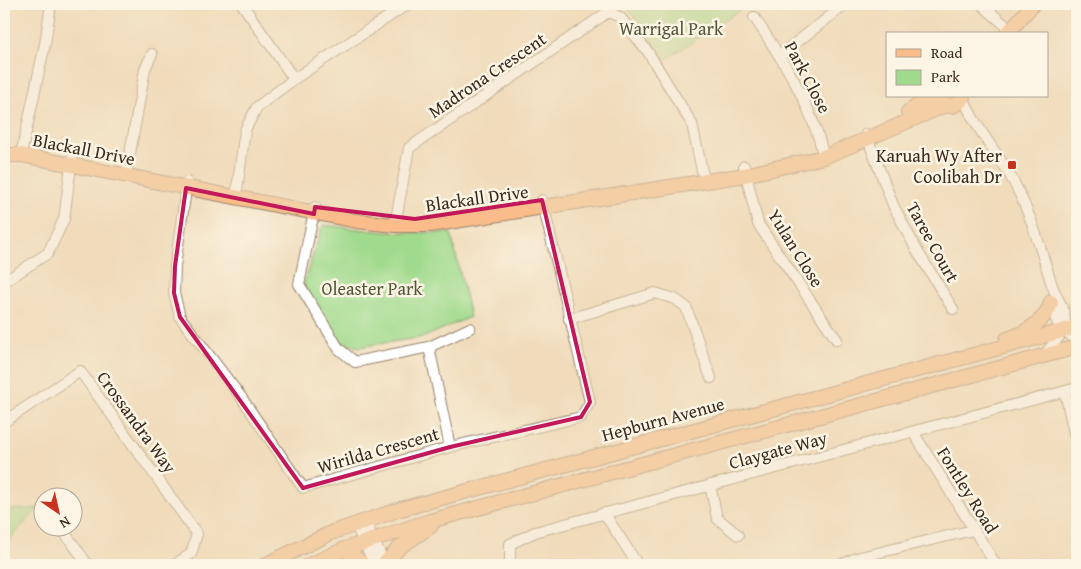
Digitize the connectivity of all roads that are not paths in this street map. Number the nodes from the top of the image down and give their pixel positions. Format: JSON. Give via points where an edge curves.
{"nodes":[{"id":1,"x":51,"y":4,"type":"edge"},
{"id":2,"x":242,"y":4,"type":"edge"},
{"id":3,"x":408,"y":4,"type":"edge"},
{"id":4,"x":846,"y":4,"type":"edge"},
{"id":5,"x":982,"y":4,"type":"edge"},
{"id":6,"x":1033,"y":4,"type":"edge"},
{"id":7,"x":1042,"y":4,"type":"edge"},
{"id":8,"x":754,"y":17,"type":"dead end"},
{"id":9,"x":1011,"y":32,"type":"edge"},
{"id":10,"x":1013,"y":32,"type":"edge"},
{"id":11,"x":1013,"y":32,"type":"edge"},
{"id":12,"x":152,"y":54,"type":"dead end"},
{"id":13,"x":780,"y":55,"type":"junction"},
{"id":14,"x":294,"y":79,"type":"junction"},
{"id":15,"x":930,"y":98,"type":"edge"},
{"id":16,"x":953,"y":100,"type":"edge"},
{"id":17,"x":867,"y":136,"type":"junction"},
{"id":18,"x":4,"y":146,"type":"edge"},
{"id":19,"x":22,"y":151,"type":"junction"},
{"id":20,"x":823,"y":152,"type":"junction"},
{"id":21,"x":4,"y":154,"type":"edge"},
{"id":22,"x":71,"y":162,"type":"junction"},
{"id":23,"x":745,"y":170,"type":"junction"},
{"id":24,"x":126,"y":172,"type":"junction"},
{"id":25,"x":703,"y":176,"type":"junction"},
{"id":26,"x":187,"y":185,"type":"junction"},
{"id":27,"x":236,"y":194,"type":"junction"},
{"id":28,"x":543,"y":204,"type":"junction"},
{"id":29,"x":314,"y":210,"type":"junction"},
{"id":30,"x":396,"y":221,"type":"junction"},
{"id":31,"x":4,"y":282,"type":"edge"},
{"id":32,"x":1051,"y":284,"type":"junction"},
{"id":33,"x":1051,"y":302,"type":"junction"},
{"id":34,"x":953,"y":309,"type":"dead end"},
{"id":35,"x":569,"y":319,"type":"junction"},
{"id":36,"x":1077,"y":327,"type":"edge"},
{"id":37,"x":470,"y":328,"type":"dead end"},
{"id":38,"x":1062,"y":331,"type":"junction"},
{"id":39,"x":1077,"y":339,"type":"edge"},
{"id":40,"x":837,"y":340,"type":"dead end"},
{"id":41,"x":1077,"y":347,"type":"edge"},
{"id":42,"x":429,"y":348,"type":"junction"},
{"id":43,"x":1042,"y":356,"type":"junction"},
{"id":44,"x":954,"y":360,"type":"junction"},
{"id":45,"x":711,"y":378,"type":"dead end"},
{"id":46,"x":1077,"y":388,"type":"edge"},
{"id":47,"x":1066,"y":392,"type":"junction"},
{"id":48,"x":4,"y":422,"type":"edge"},
{"id":49,"x":913,"y":432,"type":"junction"},
{"id":50,"x":1077,"y":446,"type":"edge"},
{"id":51,"x":450,"y":447,"type":"junction"},
{"id":52,"x":710,"y":485,"type":"junction"},
{"id":53,"x":604,"y":513,"type":"junction"},
{"id":54,"x":454,"y":514,"type":"junction"},
{"id":55,"x":360,"y":523,"type":"junction"},
{"id":56,"x":973,"y":530,"type":"junction"},
{"id":57,"x":738,"y":535,"type":"dead end"},
{"id":58,"x":67,"y":536,"type":"edge"},
{"id":59,"x":369,"y":541,"type":"junction"},
{"id":60,"x":345,"y":549,"type":"junction"},
{"id":61,"x":88,"y":565,"type":"edge"},
{"id":62,"x":174,"y":565,"type":"edge"},
{"id":63,"x":265,"y":565,"type":"edge"},
{"id":64,"x":308,"y":565,"type":"edge"},
{"id":65,"x":364,"y":565,"type":"edge"},
{"id":66,"x":381,"y":565,"type":"edge"},
{"id":67,"x":510,"y":565,"type":"edge"},
{"id":68,"x":638,"y":565,"type":"edge"},
{"id":69,"x":840,"y":565,"type":"edge"},
{"id":70,"x":996,"y":565,"type":"edge"}],
"edges":[{"from":1,"to":19,"type":"street"},
{"from":2,"to":14,"type":"street"},
{"from":3,"to":14,"type":"street"},
{"from":4,"to":13,"type":"street"},
{"from":5,"to":9,"type":"street"},
{"from":6,"to":10,"type":"main road"},
{"from":7,"to":11,"type":"main road"},
{"from":8,"to":13,"type":"street","name":"Park Close"},
{"from":12,"to":24,"type":"street","via":[[145,70]]},
{"from":13,"to":20,"type":"street","name":"Park Close","via":[[811,111]]},
{"from":14,"to":27,"type":"street","via":[[257,107],[245,130]]},
{"from":15,"to":17,"type":"main road","name":"Blackall Drive"},
{"from":16,"to":17,"type":"main road","name":"Blackall Drive"},
{"from":16,"to":32,"type":"street","via":[[975,123],[1022,197],[1038,234]]},
{"from":17,"to":20,"type":"main road","name":"Blackall Drive"},
{"from":17,"to":34,"type":"street","name":"Taree Court","via":[[894,205],[916,249]]},
{"from":18,"to":19,"type":"main road","name":"Blackall Drive"},
{"from":19,"to":21,"type":"main road","name":"Blackall Drive"},
{"from":19,"to":22,"type":"main road","name":"Blackall Drive"},
{"from":20,"to":23,"type":"main road","name":"Blackall Drive"},
{"from":22,"to":24,"type":"main road","name":"Blackall Drive"},
{"from":22,"to":31,"type":"street","via":[[64,219],[48,253]]},
{"from":23,"to":25,"type":"main road","name":"Blackall Drive"},
{"from":23,"to":40,"type":"street","name":"Yulan Close","via":[[758,224]]},
{"from":24,"to":26,"type":"main road","name":"Blackall Drive"},
{"from":25,"to":28,"type":"main road","name":"Blackall Drive"},
{"from":25,"to":30,"type":"street","name":"Madrona Crescent","via":[[692,124],[648,52],[620,17],[608,12],[409,148]]},
{"from":26,"to":27,"type":"main road","name":"Blackall Drive"},
{"from":26,"to":51,"type":"street","name":"Wirilda Crescent","via":[[175,266],[174,293],[180,317],[241,397],[303,488]]},
{"from":27,"to":29,"type":"main road","name":"Blackall Drive"},
{"from":28,"to":30,"type":"main road","name":"Blackall Drive","via":[[455,223]]},
{"from":28,"to":35,"type":"street","name":"Wirilda Crescent"},
{"from":29,"to":30,"type":"main road","name":"Blackall Drive"},
{"from":29,"to":42,"type":"street","via":[[299,284],[339,349],[355,362]]},
{"from":32,"to":33,"type":"street"},
{"from":32,"to":38,"type":"street","via":[[1066,322]]},
{"from":33,"to":38,"type":"street"},
{"from":33,"to":44,"type":"main road","via":[[1049,312],[1029,328],[1012,338],[972,349]]},
{"from":35,"to":45,"type":"street","via":[[655,293],[675,299],[686,307]]},
{"from":35,"to":51,"type":"street","name":"Wirilda Crescent","via":[[590,402],[581,417]]},
{"from":36,"to":38,"type":"main road","name":"Hepburn Avenue"},
{"from":37,"to":42,"type":"street"},
{"from":38,"to":39,"type":"street"},
{"from":38,"to":43,"type":"street"},
{"from":38,"to":44,"type":"main road","name":"Hepburn Avenue"},
{"from":41,"to":43,"type":"main road"},
{"from":42,"to":51,"type":"street"},
{"from":43,"to":54,"type":"main road"},
{"from":44,"to":55,"type":"main road","name":"Hepburn Avenue"},
{"from":46,"to":47,"type":"street","name":"Claygate Way"},
{"from":47,"to":49,"type":"street","name":"Claygate Way"},
{"from":47,"to":50,"type":"street"},
{"from":48,"to":62,"type":"street","name":"Crossandra Way","via":[[80,371],[197,534],[191,554]]},
{"from":49,"to":52,"type":"street","name":"Claygate Way"},
{"from":49,"to":56,"type":"street","name":"Fontley Road"},
{"from":52,"to":53,"type":"street","name":"Claygate Way"},
{"from":52,"to":57,"type":"street","via":[[717,518]]},
{"from":53,"to":67,"type":"street","name":"Claygate Way","via":[[521,537],[510,544]]},
{"from":53,"to":68,"type":"street"},
{"from":54,"to":59,"type":"main road"},
{"from":54,"to":66,"type":"main road","via":[[415,535]]},
{"from":55,"to":59,"type":"street"},
{"from":55,"to":63,"type":"main road","name":"Hepburn Avenue","via":[[333,532]]},
{"from":56,"to":69,"type":"street","via":[[856,558]]},
{"from":56,"to":70,"type":"street","name":"Fontley Road"},
{"from":58,"to":61,"type":"street"},
{"from":59,"to":60,"type":"main road"},
{"from":59,"to":66,"type":"street"},
{"from":60,"to":64,"type":"main road"},
{"from":60,"to":65,"type":"main road"}]}
